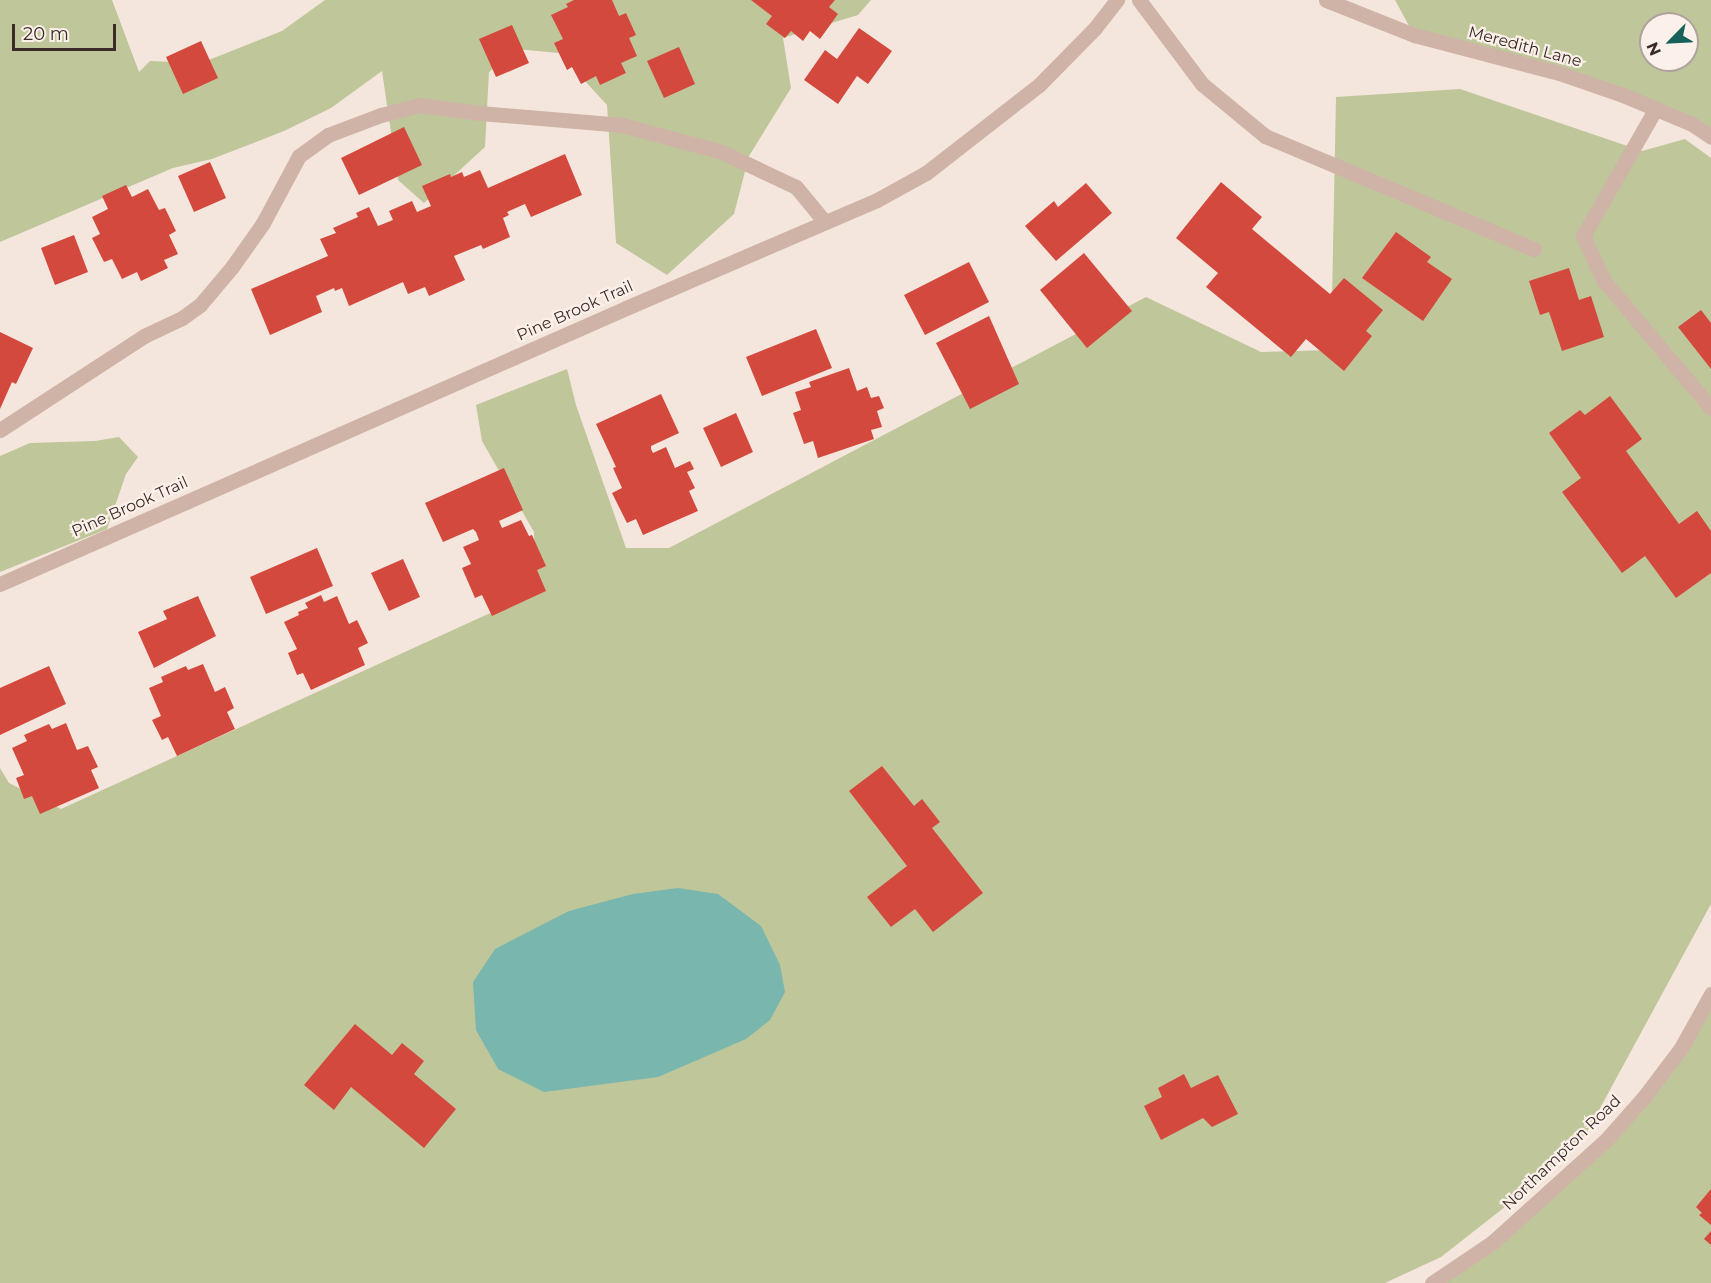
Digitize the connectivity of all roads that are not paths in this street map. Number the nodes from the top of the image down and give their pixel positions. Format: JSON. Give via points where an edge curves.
{"nodes":[{"id":1,"x":1117,"y":0,"type":"edge"},
{"id":2,"x":1139,"y":0,"type":"edge"},
{"id":3,"x":1326,"y":0,"type":"edge"},
{"id":4,"x":1656,"y":108,"type":"junction"},
{"id":5,"x":1711,"y":137,"type":"edge"},
{"id":6,"x":825,"y":222,"type":"junction"},
{"id":7,"x":1534,"y":249,"type":"dead end"},
{"id":8,"x":1711,"y":408,"type":"edge"},
{"id":9,"x":0,"y":430,"type":"edge"},
{"id":10,"x":0,"y":585,"type":"edge"},
{"id":11,"x":1711,"y":994,"type":"edge"},
{"id":12,"x":1432,"y":1283,"type":"edge"}],
"edges":[{"from":1,"to":6,"type":"street","name":"Pine Brook Trail","via":[[1039,85],[926,173]]},
{"from":2,"to":7,"type":"street","via":[[1202,84],[1265,136]]},
{"from":3,"to":4,"type":"street","name":"Meredith Lane","via":[[1414,35],[1559,73]]},
{"from":4,"to":5,"type":"street","name":"Meredith Lane"},
{"from":4,"to":8,"type":"street","via":[[1583,236],[1604,281]]},
{"from":6,"to":9,"type":"street","via":[[796,187],[722,152],[622,125],[420,105],[328,135],[299,156],[263,223],[200,305],[144,336]]},
{"from":6,"to":10,"type":"street","name":"Pine Brook Trail"},
{"from":11,"to":12,"type":"street","name":"Northampton Road","via":[[1681,1048],[1606,1140],[1492,1242]]}]}
